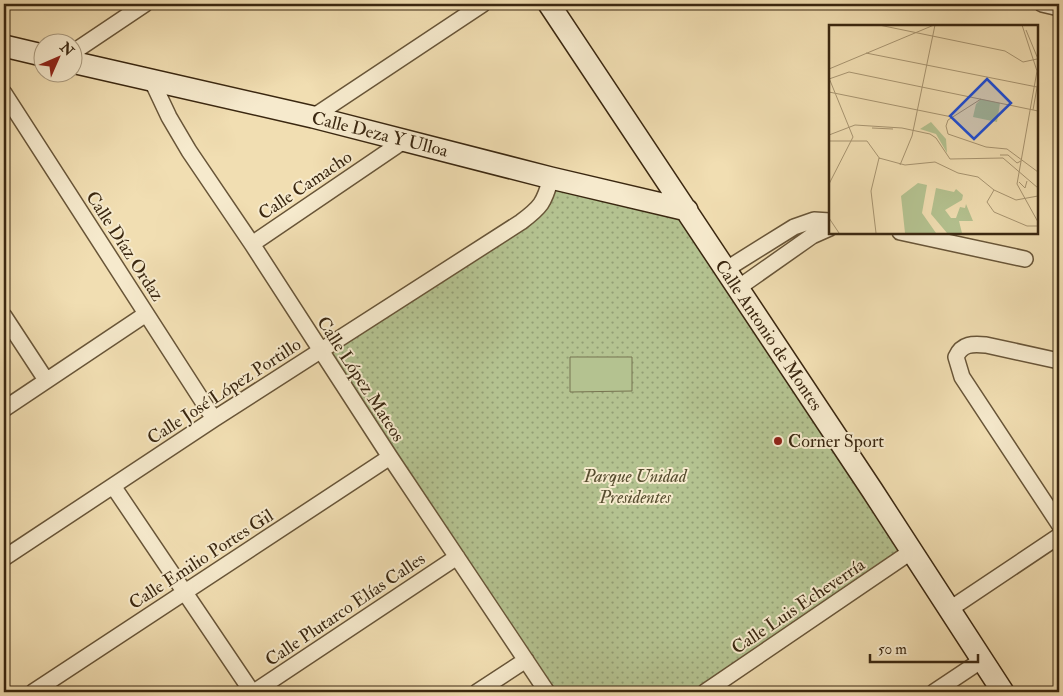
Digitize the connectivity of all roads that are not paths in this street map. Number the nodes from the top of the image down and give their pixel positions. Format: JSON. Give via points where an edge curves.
{"nodes":[{"id":1,"x":145,"y":4,"type":"edge"},
{"id":2,"x":483,"y":4,"type":"edge"},
{"id":3,"x":549,"y":4,"type":"edge"},
{"id":4,"x":1042,"y":4,"type":"edge"},
{"id":5,"x":1059,"y":8,"type":"edge"},
{"id":6,"x":4,"y":30,"type":"edge"},
{"id":7,"x":82,"y":46,"type":"edge"},
{"id":8,"x":10,"y":48,"type":"edge"},
{"id":9,"x":32,"y":53,"type":"edge"},
{"id":10,"x":82,"y":64,"type":"edge"},
{"id":11,"x":152,"y":81,"type":"junction"},
{"id":12,"x":4,"y":93,"type":"edge"},
{"id":13,"x":312,"y":117,"type":"junction"},
{"id":14,"x":405,"y":140,"type":"junction"},
{"id":15,"x":551,"y":178,"type":"junction"},
{"id":16,"x":687,"y":210,"type":"junction"},
{"id":17,"x":829,"y":221,"type":"edge"},
{"id":18,"x":829,"y":228,"type":"edge"},
{"id":19,"x":909,"y":234,"type":"edge"},
{"id":20,"x":252,"y":244,"type":"junction"},
{"id":21,"x":1025,"y":259,"type":"dead end"},
{"id":22,"x":725,"y":270,"type":"junction"},
{"id":23,"x":738,"y":288,"type":"junction"},
{"id":24,"x":146,"y":314,"type":"junction"},
{"id":25,"x":4,"y":316,"type":"edge"},
{"id":26,"x":320,"y":351,"type":"junction"},
{"id":27,"x":1059,"y":361,"type":"edge"},
{"id":28,"x":46,"y":380,"type":"junction"},
{"id":29,"x":4,"y":409,"type":"edge"},
{"id":30,"x":214,"y":419,"type":"junction"},
{"id":31,"x":390,"y":457,"type":"junction"},
{"id":32,"x":113,"y":486,"type":"junction"},
{"id":33,"x":1059,"y":524,"type":"edge"},
{"id":34,"x":1059,"y":536,"type":"edge"},
{"id":35,"x":912,"y":551,"type":"junction"},
{"id":36,"x":457,"y":557,"type":"junction"},
{"id":37,"x":4,"y":558,"type":"edge"},
{"id":38,"x":185,"y":592,"type":"junction"},
{"id":39,"x":950,"y":609,"type":"junction"},
{"id":40,"x":526,"y":660,"type":"junction"},
{"id":41,"x":982,"y":660,"type":"junction"},
{"id":42,"x":33,"y":692,"type":"edge"},
{"id":43,"x":253,"y":692,"type":"edge"},
{"id":44,"x":477,"y":692,"type":"edge"},
{"id":45,"x":547,"y":692,"type":"edge"},
{"id":46,"x":705,"y":692,"type":"edge"},
{"id":47,"x":934,"y":692,"type":"edge"},
{"id":48,"x":1003,"y":692,"type":"edge"}],
"edges":[{"from":1,"to":7,"type":"street"},
{"from":2,"to":13,"type":"street"},
{"from":3,"to":16,"type":"main road","name":"Calle Antonio de Montes"},
{"from":4,"to":5,"type":"street"},
{"from":6,"to":8,"type":"main road"},
{"from":8,"to":9,"type":"main road"},
{"from":10,"to":11,"type":"main road","name":"Calle Deza Y Ulloa"},
{"from":11,"to":13,"type":"main road","name":"Calle Deza Y Ulloa"},
{"from":11,"to":20,"type":"street","name":"Calle López Mateos","via":[[169,117]]},
{"from":12,"to":24,"type":"street","name":"Calle Díaz Ordaz"},
{"from":13,"to":14,"type":"main road","name":"Calle Deza Y Ulloa"},
{"from":14,"to":15,"type":"main road","name":"Calle Deza Y Ulloa"},
{"from":14,"to":20,"type":"street","name":"Calle Camacho"},
{"from":15,"to":16,"type":"main road","name":"Calle Deza Y Ulloa"},
{"from":15,"to":26,"type":"street","name":"Calle José López Portillo","via":[[546,197],[536,211]]},
{"from":16,"to":22,"type":"main road","name":"Calle Antonio de Montes"},
{"from":17,"to":22,"type":"street","via":[[814,220],[794,227]]},
{"from":18,"to":23,"type":"street","via":[[812,236]]},
{"from":19,"to":21,"type":"street"},
{"from":20,"to":26,"type":"street","name":"Calle López Mateos"},
{"from":22,"to":23,"type":"main road","name":"Calle Antonio de Montes"},
{"from":23,"to":35,"type":"main road","name":"Calle Antonio de Montes"},
{"from":24,"to":28,"type":"street"},
{"from":24,"to":30,"type":"street","name":"Calle Díaz Ordaz"},
{"from":25,"to":28,"type":"street"},
{"from":26,"to":30,"type":"street","name":"Calle José López Portillo"},
{"from":26,"to":31,"type":"street","name":"Calle López Mateos"},
{"from":27,"to":33,"type":"street","via":[[975,344],[965,346],[956,357],[962,377]]},
{"from":28,"to":29,"type":"street"},
{"from":30,"to":32,"type":"street","name":"Calle José López Portillo"},
{"from":31,"to":36,"type":"street","name":"Calle López Mateos"},
{"from":31,"to":38,"type":"street","name":"Calle Emilio Portes Gil"},
{"from":32,"to":37,"type":"street","name":"Calle José López Portillo"},
{"from":32,"to":38,"type":"street"},
{"from":34,"to":39,"type":"street"},
{"from":35,"to":39,"type":"main road","name":"Calle Antonio de Montes"},
{"from":35,"to":46,"type":"street","name":"Calle Luis Echeverría"},
{"from":36,"to":40,"type":"street","name":"Calle López Mateos"},
{"from":36,"to":43,"type":"street","name":"Calle Plutarco Elías Calles"},
{"from":38,"to":42,"type":"street","name":"Calle Emilio Portes Gil"},
{"from":38,"to":43,"type":"street"},
{"from":39,"to":41,"type":"main road","name":"Calle Antonio de Montes"},
{"from":40,"to":44,"type":"street"},
{"from":40,"to":45,"type":"street","name":"Calle López Mateos"},
{"from":41,"to":47,"type":"street"},
{"from":41,"to":48,"type":"main road","name":"Calle Antonio de Montes"}]}
